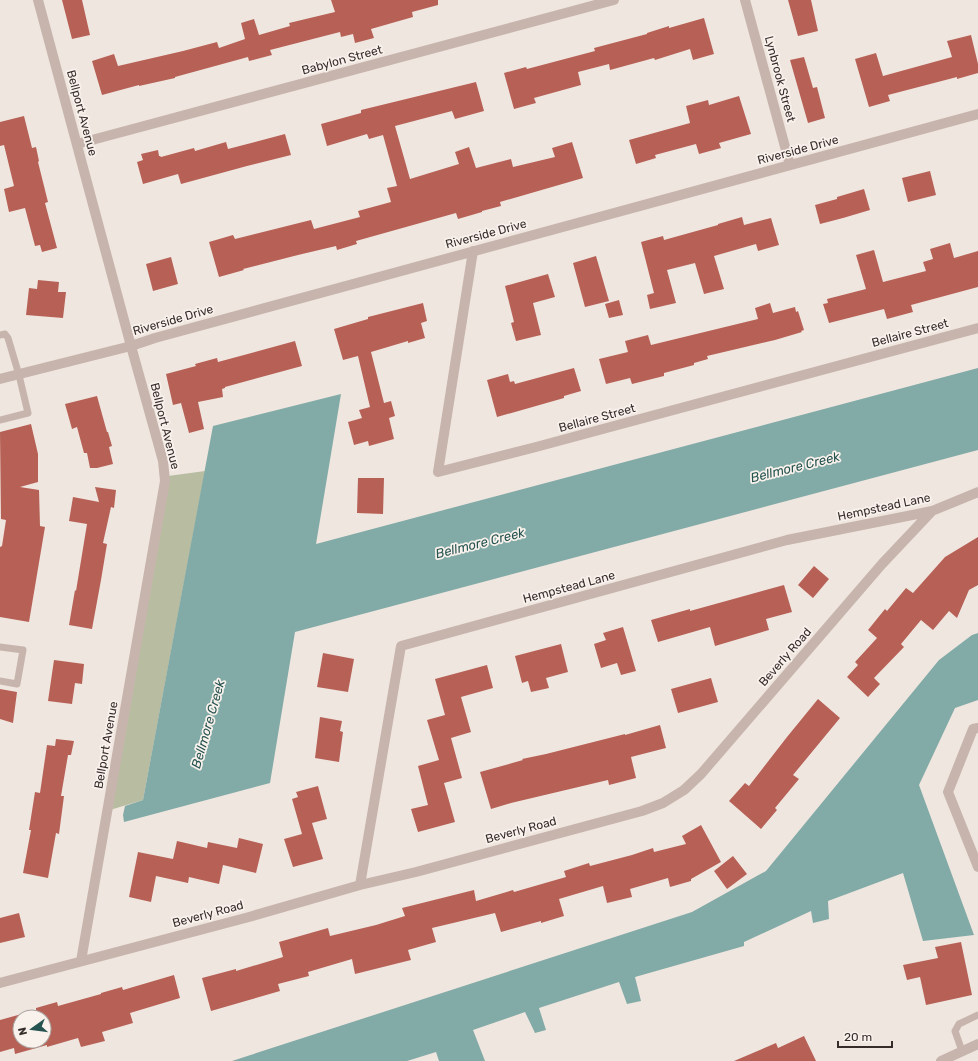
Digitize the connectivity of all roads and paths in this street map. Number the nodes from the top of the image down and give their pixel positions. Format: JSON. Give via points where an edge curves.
{"nodes":[{"id":1,"x":38,"y":0,"type":"edge"},
{"id":2,"x":614,"y":0,"type":"edge"},
{"id":3,"x":745,"y":0,"type":"edge"},
{"id":4,"x":978,"y":114,"type":"edge"},
{"id":5,"x":77,"y":144,"type":"junction"},
{"id":6,"x":790,"y":165,"type":"junction"},
{"id":7,"x":473,"y":251,"type":"junction"},
{"id":8,"x":978,"y":328,"type":"edge"},
{"id":9,"x":0,"y":335,"type":"edge"},
{"id":10,"x":131,"y":346,"type":"junction"},
{"id":11,"x":19,"y":375,"type":"junction"},
{"id":12,"x":0,"y":379,"type":"edge"},
{"id":13,"x":0,"y":420,"type":"edge"},
{"id":14,"x":978,"y":492,"type":"edge"},
{"id":15,"x":932,"y":512,"type":"junction"},
{"id":16,"x":0,"y":647,"type":"edge"},
{"id":17,"x":0,"y":681,"type":"edge"},
{"id":18,"x":978,"y":728,"type":"edge"},
{"id":19,"x":978,"y":867,"type":"edge"},
{"id":20,"x":360,"y":885,"type":"junction"},
{"id":21,"x":81,"y":961,"type":"junction"},
{"id":22,"x":0,"y":983,"type":"edge"},
{"id":23,"x":978,"y":1015,"type":"edge"},
{"id":24,"x":978,"y":1044,"type":"edge"},
{"id":25,"x":962,"y":1051,"type":"junction"},
{"id":26,"x":940,"y":1061,"type":"edge"}],
"edges":[{"from":1,"to":5,"type":"street","name":"Bellport Avenue"},
{"from":2,"to":5,"type":"street","name":"Babylon Street"},
{"from":3,"to":6,"type":"street","name":"Lynbrook Street"},
{"from":4,"to":6,"type":"street","name":"Riverside Drive"},
{"from":5,"to":10,"type":"street","name":"Bellport Avenue"},
{"from":6,"to":7,"type":"street","name":"Riverside Drive"},
{"from":7,"to":8,"type":"street","name":"Bellaire Street","via":[[438,472]]},
{"from":7,"to":10,"type":"street","name":"Riverside Drive"},
{"from":9,"to":11,"type":"lane","via":[[5,334],[8,338]]},
{"from":10,"to":11,"type":"street","name":"Riverside Drive"},
{"from":10,"to":21,"type":"street","name":"Bellport Avenue","via":[[163,461],[165,481]]},
{"from":11,"to":12,"type":"street","name":"Riverside Drive"},
{"from":11,"to":13,"type":"lane","via":[[28,413]]},
{"from":14,"to":15,"type":"street","name":"Hempstead Lane"},
{"from":15,"to":20,"type":"street","name":"Beverly Road","via":[[882,564],[701,774],[684,790],[664,803],[642,811]]},
{"from":15,"to":20,"type":"street","name":"Hempstead Lane","via":[[788,540],[401,646]]},
{"from":16,"to":17,"type":"lane","via":[[23,650],[17,684]]},
{"from":18,"to":19,"type":"street","via":[[973,729],[948,792]]},
{"from":20,"to":21,"type":"street","name":"Beverly Road"},
{"from":21,"to":22,"type":"street","name":"Beverly Road"},
{"from":23,"to":25,"type":"lane","via":[[959,1024],[955,1030]]},
{"from":24,"to":25,"type":"street"},
{"from":25,"to":26,"type":"street"}]}
